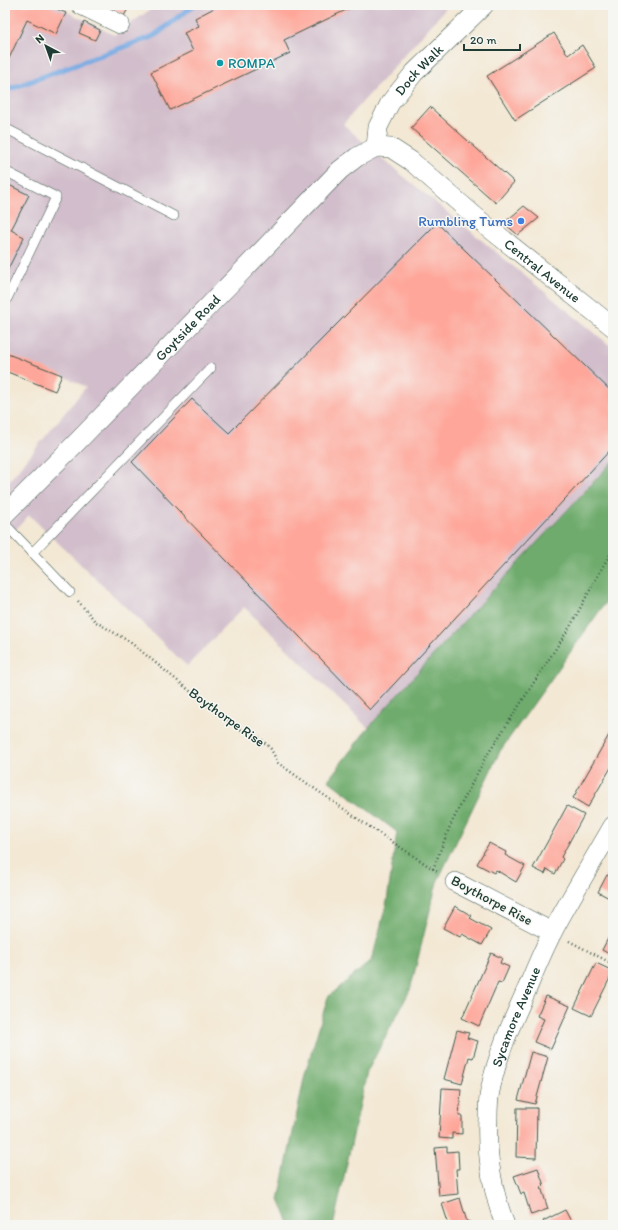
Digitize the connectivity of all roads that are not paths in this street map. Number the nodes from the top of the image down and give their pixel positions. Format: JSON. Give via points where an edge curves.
{"nodes":[{"id":1,"x":81,"y":5,"type":"edge"},
{"id":2,"x":484,"y":5,"type":"edge"},
{"id":3,"x":120,"y":24,"type":"dead end"},
{"id":4,"x":5,"y":128,"type":"edge"},
{"id":5,"x":376,"y":147,"type":"junction"},
{"id":6,"x":5,"y":171,"type":"edge"},
{"id":7,"x":174,"y":216,"type":"dead end"},
{"id":8,"x":5,"y":303,"type":"edge"},
{"id":9,"x":613,"y":327,"type":"edge"},
{"id":10,"x":211,"y":368,"type":"dead end"},
{"id":11,"x":5,"y":514,"type":"edge"},
{"id":12,"x":5,"y":524,"type":"edge"},
{"id":13,"x":32,"y":552,"type":"junction"},
{"id":14,"x":70,"y":592,"type":"road end"},
{"id":15,"x":613,"y":826,"type":"edge"},
{"id":16,"x":455,"y":882,"type":"road end"},
{"id":17,"x":552,"y":932,"type":"junction"},
{"id":18,"x":505,"y":1225,"type":"edge"}],
"edges":[{"from":1,"to":3,"type":"street"},
{"from":2,"to":5,"type":"street","name":"Dock Walk","via":[[414,73],[390,103],[378,127]]},
{"from":4,"to":7,"type":"lane"},
{"from":5,"to":9,"type":"street","name":"Central Avenue","via":[[391,148],[411,161],[484,224]]},
{"from":5,"to":11,"type":"street","name":"Goytside Road","via":[[340,170]]},
{"from":6,"to":8,"type":"lane","via":[[56,197]]},
{"from":10,"to":13,"type":"lane"},
{"from":12,"to":13,"type":"lane"},
{"from":13,"to":14,"type":"lane"},
{"from":15,"to":17,"type":"street","name":"Sycamore Avenue"},
{"from":16,"to":17,"type":"street","name":"Boythorpe Rise"},
{"from":17,"to":18,"type":"street","name":"Sycamore Avenue","via":[[503,1045],[490,1093],[489,1163],[497,1203]]}]}
